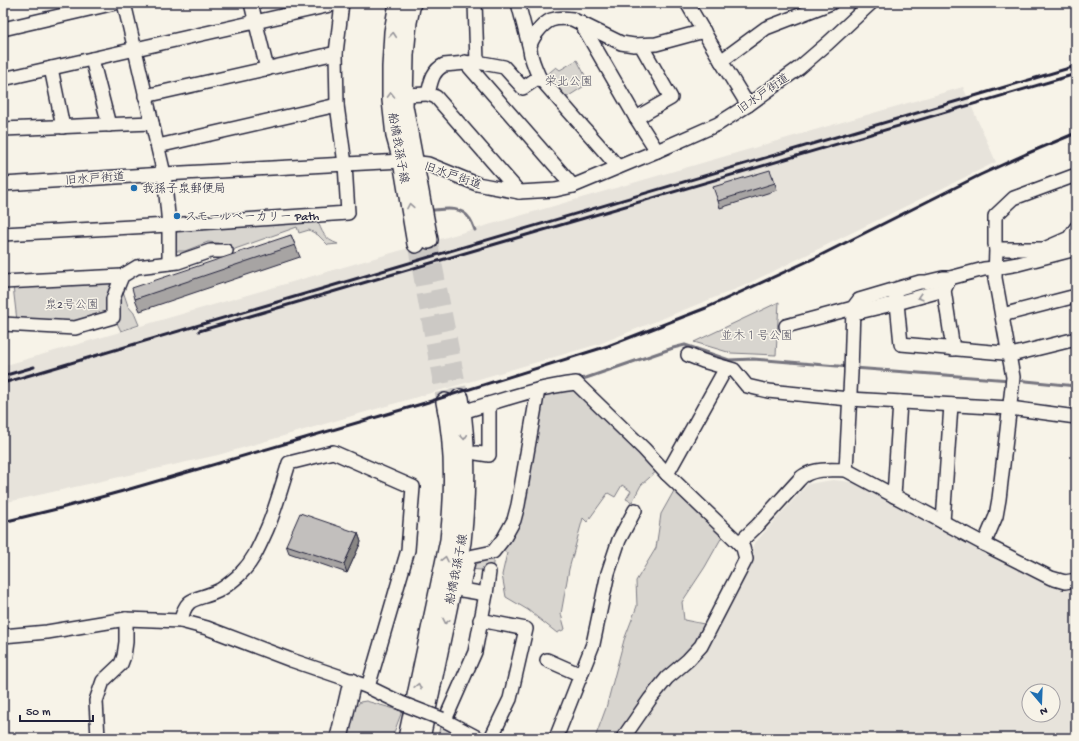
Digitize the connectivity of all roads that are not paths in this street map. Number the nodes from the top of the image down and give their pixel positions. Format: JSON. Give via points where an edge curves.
{"nodes":[{"id":1,"x":115,"y":3,"type":"edge"},
{"id":2,"x":124,"y":3,"type":"edge"},
{"id":3,"x":251,"y":3,"type":"edge"},
{"id":4,"x":339,"y":3,"type":"edge"},
{"id":5,"x":342,"y":3,"type":"edge"},
{"id":6,"x":398,"y":3,"type":"edge"},
{"id":7,"x":412,"y":3,"type":"edge"},
{"id":8,"x":475,"y":3,"type":"edge"},
{"id":9,"x":518,"y":3,"type":"edge"},
{"id":10,"x":687,"y":3,"type":"edge"},
{"id":11,"x":831,"y":3,"type":"edge"},
{"id":12,"x":871,"y":3,"type":"edge"},
{"id":13,"x":256,"y":22,"type":"junction"},
{"id":14,"x":581,"y":23,"type":"junction"},
{"id":15,"x":3,"y":28,"type":"edge"},
{"id":16,"x":704,"y":31,"type":"junction"},
{"id":17,"x":641,"y":45,"type":"junction"},
{"id":18,"x":135,"y":49,"type":"junction"},
{"id":19,"x":530,"y":49,"type":"junction"},
{"id":20,"x":336,"y":53,"type":"junction"},
{"id":21,"x":92,"y":58,"type":"junction"},
{"id":22,"x":721,"y":61,"type":"junction"},
{"id":23,"x":471,"y":62,"type":"junction"},
{"id":24,"x":51,"y":68,"type":"junction"},
{"id":25,"x":267,"y":69,"type":"junction"},
{"id":26,"x":538,"y":77,"type":"junction"},
{"id":27,"x":3,"y":79,"type":"edge"},
{"id":28,"x":428,"y":94,"type":"junction"},
{"id":29,"x":403,"y":95,"type":"junction"},
{"id":30,"x":146,"y":96,"type":"junction"},
{"id":31,"x":337,"y":105,"type":"junction"},
{"id":32,"x":748,"y":105,"type":"junction"},
{"id":33,"x":636,"y":118,"type":"junction"},
{"id":34,"x":152,"y":123,"type":"junction"},
{"id":35,"x":109,"y":125,"type":"junction"},
{"id":36,"x":63,"y":126,"type":"junction"},
{"id":37,"x":3,"y":129,"type":"edge"},
{"id":38,"x":158,"y":146,"type":"junction"},
{"id":39,"x":657,"y":151,"type":"junction"},
{"id":40,"x":409,"y":162,"type":"junction"},
{"id":41,"x":345,"y":164,"type":"junction"},
{"id":42,"x":618,"y":167,"type":"junction"},
{"id":43,"x":164,"y":174,"type":"junction"},
{"id":44,"x":1076,"y":175,"type":"edge"},
{"id":45,"x":3,"y":184,"type":"edge"},
{"id":46,"x":573,"y":186,"type":"junction"},
{"id":47,"x":519,"y":192,"type":"junction"},
{"id":48,"x":169,"y":225,"type":"junction"},
{"id":49,"x":1076,"y":228,"type":"edge"},
{"id":50,"x":3,"y":234,"type":"edge"},
{"id":51,"x":423,"y":242,"type":"tunnel mouth"},
{"id":52,"x":996,"y":249,"type":"junction"},
{"id":53,"x":1076,"y":249,"type":"edge"},
{"id":54,"x":226,"y":251,"type":"dead end"},
{"id":55,"x":169,"y":263,"type":"junction"},
{"id":56,"x":995,"y":268,"type":"junction"},
{"id":57,"x":122,"y":276,"type":"junction"},
{"id":58,"x":950,"y":278,"type":"junction"},
{"id":59,"x":3,"y":282,"type":"edge"},
{"id":60,"x":894,"y":290,"type":"junction"},
{"id":61,"x":944,"y":290,"type":"junction"},
{"id":62,"x":1076,"y":296,"type":"edge"},
{"id":63,"x":897,"y":303,"type":"junction"},
{"id":64,"x":853,"y":308,"type":"junction"},
{"id":65,"x":1002,"y":315,"type":"junction"},
{"id":66,"x":3,"y":324,"type":"edge"},
{"id":67,"x":786,"y":326,"type":"dead end"},
{"id":68,"x":1076,"y":339,"type":"edge"},
{"id":69,"x":953,"y":349,"type":"junction"},
{"id":70,"x":1009,"y":354,"type":"junction"},
{"id":71,"x":688,"y":355,"type":"dead end"},
{"id":72,"x":726,"y":368,"type":"junction"},
{"id":73,"x":538,"y":390,"type":"junction"},
{"id":74,"x":850,"y":399,"type":"junction"},
{"id":75,"x":900,"y":402,"type":"junction"},
{"id":76,"x":456,"y":404,"type":"junction"},
{"id":77,"x":490,"y":404,"type":"junction"},
{"id":78,"x":951,"y":405,"type":"junction"},
{"id":79,"x":1010,"y":408,"type":"junction"},
{"id":80,"x":1076,"y":417,"type":"edge"},
{"id":81,"x":476,"y":453,"type":"dead end"},
{"id":82,"x":846,"y":470,"type":"junction"},
{"id":83,"x":667,"y":474,"type":"junction"},
{"id":84,"x":894,"y":496,"type":"junction"},
{"id":85,"x":635,"y":510,"type":"dead end"},
{"id":86,"x":942,"y":522,"type":"junction"},
{"id":87,"x":739,"y":543,"type":"junction"},
{"id":88,"x":984,"y":544,"type":"junction"},
{"id":89,"x":489,"y":572,"type":"dead end"},
{"id":90,"x":1076,"y":580,"type":"edge"},
{"id":91,"x":457,"y":590,"type":"junction"},
{"id":92,"x":486,"y":594,"type":"junction"},
{"id":93,"x":126,"y":620,"type":"junction"},
{"id":94,"x":480,"y":620,"type":"junction"},
{"id":95,"x":181,"y":621,"type":"junction"},
{"id":96,"x":3,"y":636,"type":"edge"},
{"id":97,"x":547,"y":660,"type":"dead end"},
{"id":98,"x":581,"y":675,"type":"junction"},
{"id":99,"x":352,"y":682,"type":"junction"},
{"id":100,"x":368,"y":687,"type":"junction"},
{"id":101,"x":444,"y":719,"type":"junction"},
{"id":102,"x":416,"y":734,"type":"edge"},
{"id":103,"x":98,"y":738,"type":"edge"},
{"id":104,"x":339,"y":738,"type":"edge"},
{"id":105,"x":478,"y":738,"type":"edge"},
{"id":106,"x":491,"y":738,"type":"edge"},
{"id":107,"x":556,"y":738,"type":"edge"},
{"id":108,"x":623,"y":738,"type":"edge"}],
"edges":[{"from":1,"to":15,"type":"street"},
{"from":2,"to":18,"type":"street"},
{"from":3,"to":13,"type":"street"},
{"from":4,"to":13,"type":"street"},
{"from":5,"to":20,"type":"street"},
{"from":40,"to":6,"type":"main road","name":"船橋我孫子線","one_way":true,"via":[[395,136],[391,100],[393,32]]},
{"from":7,"to":29,"type":"main road","name":"船橋我孫子線","via":[[406,36]]},
{"from":8,"to":23,"type":"street"},
{"from":9,"to":19,"type":"street"},
{"from":10,"to":16,"type":"street"},
{"from":11,"to":22,"type":"street","via":[[766,28]]},
{"from":12,"to":32,"type":"street","name":"旧水戸街道","via":[[799,68]]},
{"from":13,"to":18,"type":"street"},
{"from":13,"to":25,"type":"street"},
{"from":14,"to":17,"type":"street","via":[[621,43]]},
{"from":14,"to":19,"type":"street","via":[[566,18],[551,20],[538,30]]},
{"from":14,"to":33,"type":"street"},
{"from":16,"to":17,"type":"street","via":[[656,44]]},
{"from":16,"to":22,"type":"street"},
{"from":17,"to":33,"type":"street","via":[[671,98]]},
{"from":18,"to":21,"type":"street"},
{"from":18,"to":30,"type":"street"},
{"from":19,"to":26,"type":"street"},
{"from":20,"to":25,"type":"street"},
{"from":20,"to":31,"type":"street"},
{"from":21,"to":24,"type":"street"},
{"from":21,"to":35,"type":"street"},
{"from":22,"to":32,"type":"street"},
{"from":23,"to":26,"type":"street","via":[[504,67],[523,88]]},
{"from":23,"to":28,"type":"street","via":[[440,67],[433,74]]},
{"from":23,"to":46,"type":"street"},
{"from":24,"to":27,"type":"street"},
{"from":24,"to":36,"type":"street"},
{"from":25,"to":30,"type":"street"},
{"from":26,"to":42,"type":"street"},
{"from":28,"to":29,"type":"street"},
{"from":28,"to":47,"type":"street","via":[[436,97]]},
{"from":29,"to":40,"type":"main road","name":"船橋我孫子線","via":[[410,142]]},
{"from":30,"to":34,"type":"street"},
{"from":31,"to":38,"type":"street"},
{"from":31,"to":41,"type":"street"},
{"from":32,"to":39,"type":"street","name":"旧水戸街道","via":[[718,124]]},
{"from":33,"to":39,"type":"street"},
{"from":34,"to":35,"type":"street"},
{"from":34,"to":38,"type":"street"},
{"from":35,"to":36,"type":"street"},
{"from":36,"to":37,"type":"street"},
{"from":38,"to":43,"type":"street"},
{"from":39,"to":42,"type":"street","name":"旧水戸街道"},
{"from":40,"to":41,"type":"street","name":"旧水戸街道"},
{"from":40,"to":47,"type":"street","name":"旧水戸街道","via":[[433,166],[477,184]]},
{"from":40,"to":51,"type":"main road","name":"船橋我孫子線"},
{"from":41,"to":43,"type":"street","name":"旧水戸街道"},
{"from":41,"to":48,"type":"street","via":[[348,213]]},
{"from":42,"to":46,"type":"street","name":"旧水戸街道"},
{"from":43,"to":45,"type":"street","name":"旧水戸街道"},
{"from":43,"to":48,"type":"street"},
{"from":44,"to":52,"type":"street","via":[[1014,198],[995,216]]},
{"from":46,"to":47,"type":"street","name":"旧水戸街道"},
{"from":48,"to":50,"type":"street"},
{"from":48,"to":55,"type":"street"},
{"from":49,"to":52,"type":"street","via":[[1069,238],[1044,249]]},
{"from":52,"to":56,"type":"street"},
{"from":53,"to":56,"type":"street"},
{"from":54,"to":55,"type":"street","via":[[210,251]]},
{"from":55,"to":57,"type":"street","via":[[137,268]]},
{"from":56,"to":58,"type":"street"},
{"from":56,"to":65,"type":"street"},
{"from":57,"to":59,"type":"street"},
{"from":57,"to":66,"type":"street","via":[[113,299],[113,317],[75,328]]},
{"from":58,"to":60,"type":"street","via":[[920,282]]},
{"from":58,"to":61,"type":"street"},
{"from":60,"to":63,"type":"street"},
{"from":60,"to":64,"type":"street","via":[[859,300]]},
{"from":61,"to":63,"type":"street","one_way":true},
{"from":61,"to":69,"type":"street"},
{"from":62,"to":65,"type":"street"},
{"from":63,"to":64,"type":"street","via":[[859,312]]},
{"from":63,"to":69,"type":"street","via":[[901,344]]},
{"from":64,"to":67,"type":"street"},
{"from":64,"to":74,"type":"street"},
{"from":65,"to":70,"type":"street"},
{"from":68,"to":70,"type":"street"},
{"from":69,"to":70,"type":"street"},
{"from":70,"to":79,"type":"street","via":[[1012,382]]},
{"from":71,"to":72,"type":"street"},
{"from":72,"to":74,"type":"street","via":[[734,370],[747,386],[768,391]]},
{"from":72,"to":83,"type":"street"},
{"from":73,"to":77,"type":"street"},
{"from":73,"to":83,"type":"street","via":[[576,382]]},
{"from":73,"to":91,"type":"street","via":[[514,520],[493,552],[469,557]]},
{"from":74,"to":75,"type":"street"},
{"from":74,"to":82,"type":"street"},
{"from":75,"to":78,"type":"street"},
{"from":75,"to":84,"type":"street"},
{"from":76,"to":77,"type":"street"},
{"from":76,"to":91,"type":"main road","name":"船橋我孫子線","one_way":true,"via":[[466,452],[465,511]]},
{"from":102,"to":76,"type":"main road","name":"船橋我孫子線","one_way":true,"via":[[449,540],[452,451],[448,415]]},
{"from":77,"to":81,"type":"street","via":[[489,455]]},
{"from":78,"to":79,"type":"street"},
{"from":78,"to":86,"type":"street"},
{"from":79,"to":80,"type":"street"},
{"from":79,"to":88,"type":"street","via":[[996,516]]},
{"from":82,"to":84,"type":"street"},
{"from":82,"to":87,"type":"street","via":[[818,471],[805,475]]},
{"from":83,"to":87,"type":"street"},
{"from":84,"to":86,"type":"street"},
{"from":85,"to":98,"type":"street","via":[[619,540],[610,566],[593,644]]},
{"from":86,"to":88,"type":"street"},
{"from":87,"to":108,"type":"street","via":[[746,559],[701,646],[650,699]]},
{"from":88,"to":90,"type":"street","via":[[1051,578],[1065,582]]},
{"from":89,"to":92,"type":"street"},
{"from":91,"to":92,"type":"street"},
{"from":91,"to":102,"type":"main road","name":"船橋我孫子線","one_way":true},
{"from":92,"to":94,"type":"street"},
{"from":93,"to":95,"type":"street"},
{"from":93,"to":96,"type":"street"},
{"from":93,"to":103,"type":"street","via":[[124,656],[121,664],[103,681],[96,701]]},
{"from":94,"to":101,"type":"street","via":[[475,652]]},
{"from":94,"to":106,"type":"street","via":[[526,629],[510,699]]},
{"from":95,"to":99,"type":"street","via":[[207,628]]},
{"from":95,"to":100,"type":"street","via":[[186,605],[192,600],[219,590],[242,572],[258,550],[289,463],[333,452],[413,487],[408,550]]},
{"from":97,"to":98,"type":"street"},
{"from":98,"to":107,"type":"street"},
{"from":99,"to":100,"type":"street"},
{"from":99,"to":104,"type":"main road"},
{"from":100,"to":101,"type":"street","bridge":true},
{"from":101,"to":105,"type":"street"}]}
